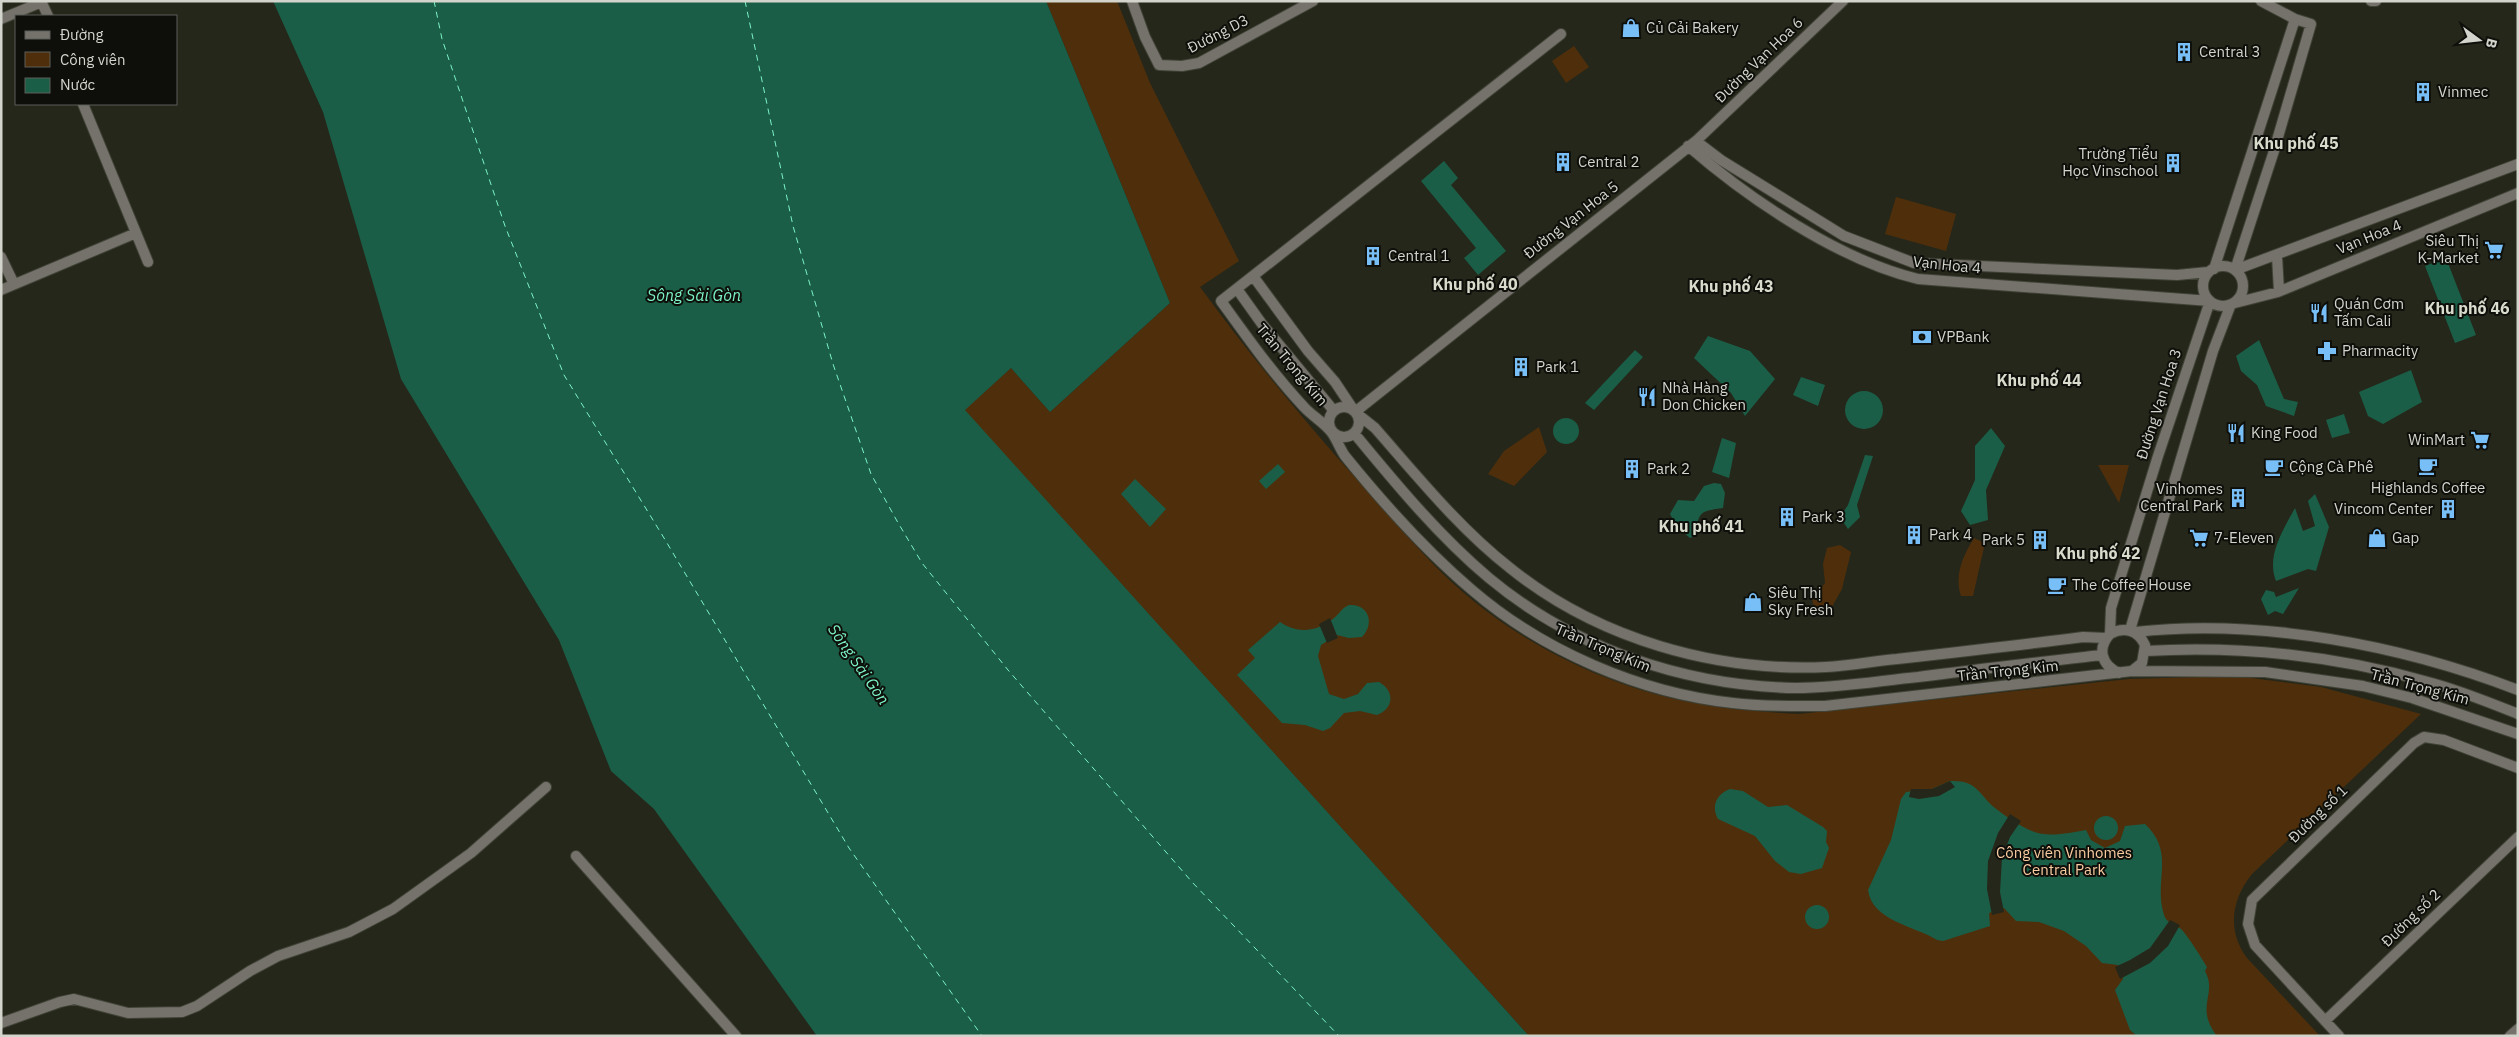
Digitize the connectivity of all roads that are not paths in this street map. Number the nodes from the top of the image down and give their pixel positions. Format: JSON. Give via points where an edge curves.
{"nodes":[{"id":1,"x":1132,"y":1,"type":"edge"},
{"id":2,"x":1313,"y":1,"type":"edge"},
{"id":3,"x":1843,"y":1,"type":"edge"},
{"id":4,"x":2261,"y":1,"type":"edge"},
{"id":5,"x":42,"y":2,"type":"edge"},
{"id":6,"x":48,"y":15,"type":"edge"},
{"id":7,"x":1,"y":19,"type":"edge"},
{"id":8,"x":2295,"y":19,"type":"junction"},
{"id":9,"x":1561,"y":34,"type":"dead end"},
{"id":10,"x":83,"y":105,"type":"edge"},
{"id":11,"x":1692,"y":143,"type":"junction"},
{"id":12,"x":2518,"y":164,"type":"edge"},
{"id":13,"x":2518,"y":193,"type":"edge"},
{"id":14,"x":136,"y":233,"type":"junction"},
{"id":15,"x":2277,"y":256,"type":"junction"},
{"id":16,"x":1,"y":257,"type":"edge"},
{"id":17,"x":148,"y":262,"type":"dead end"},
{"id":18,"x":2235,"y":270,"type":"junction"},
{"id":19,"x":2211,"y":271,"type":"junction"},
{"id":20,"x":1253,"y":276,"type":"junction"},
{"id":21,"x":14,"y":284,"type":"junction"},
{"id":22,"x":1237,"y":288,"type":"junction"},
{"id":23,"x":1,"y":290,"type":"edge"},
{"id":24,"x":2279,"y":291,"type":"junction"},
{"id":25,"x":2210,"y":301,"type":"junction"},
{"id":26,"x":2230,"y":304,"type":"junction"},
{"id":27,"x":1334,"y":410,"type":"junction"},
{"id":28,"x":1355,"y":412,"type":"junction"},
{"id":29,"x":1332,"y":432,"type":"junction"},
{"id":30,"x":1354,"y":433,"type":"junction"},
{"id":31,"x":2132,"y":631,"type":"junction"},
{"id":32,"x":2108,"y":636,"type":"junction"},
{"id":33,"x":2146,"y":650,"type":"junction"},
{"id":34,"x":2102,"y":655,"type":"junction"},
{"id":35,"x":2132,"y":671,"type":"junction"},
{"id":36,"x":2119,"y":672,"type":"junction"},
{"id":37,"x":2518,"y":690,"type":"edge"},
{"id":38,"x":2518,"y":714,"type":"edge"},
{"id":39,"x":2518,"y":734,"type":"edge"},
{"id":40,"x":2518,"y":768,"type":"edge"},
{"id":41,"x":546,"y":787,"type":"dead end"},
{"id":42,"x":2518,"y":837,"type":"edge"},
{"id":43,"x":576,"y":856,"type":"dead end"},
{"id":44,"x":2325,"y":1020,"type":"junction"},
{"id":45,"x":1,"y":1023,"type":"edge"},
{"id":46,"x":2518,"y":1029,"type":"edge"},
{"id":47,"x":736,"y":1036,"type":"edge"},
{"id":48,"x":2339,"y":1036,"type":"edge"},
{"id":49,"x":2510,"y":1036,"type":"edge"}],
"edges":[{"from":1,"to":2,"type":"street","name":"Đường D3","via":[[1159,66],[1199,62]]},
{"from":3,"to":11,"type":"street","name":"Đường Vạn Hoa 6"},
{"from":4,"to":8,"type":"street"},
{"from":5,"to":6,"type":"street"},
{"from":5,"to":7,"type":"street"},
{"from":8,"to":18,"type":"street","via":[[2311,24]]},
{"from":8,"to":19,"type":"street"},
{"from":9,"to":20,"type":"street"},
{"from":10,"to":14,"type":"street"},
{"from":11,"to":19,"type":"street","name":"Vạn Hoa 4","via":[[1844,236],[1914,263],[2177,275]]},
{"from":11,"to":25,"type":"street","name":"Vạn Hoa 4","via":[[1743,192],[1837,248],[1897,274],[1918,280]]},
{"from":11,"to":28,"type":"street","name":"Đường Vạn Hoa 5"},
{"from":12,"to":15,"type":"street","name":"Vạn Hoa 4"},
{"from":13,"to":24,"type":"street","name":"Vạn Hoa 4"},
{"from":14,"to":17,"type":"street"},
{"from":14,"to":21,"type":"street"},
{"from":15,"to":18,"type":"street","name":"Vạn Hoa 4"},
{"from":15,"to":24,"type":"street"},
{"from":16,"to":21,"type":"street"},
{"from":18,"to":19,"type":"street","via":[[2225,266]]},
{"from":18,"to":26,"type":"street","via":[[2242,289],[2236,301]]},
{"from":19,"to":25,"type":"street","via":[[2205,278],[2204,290]]},
{"from":20,"to":22,"type":"street"},
{"from":20,"to":28,"type":"street","name":"Trần Trọng Kim"},
{"from":21,"to":23,"type":"street"},
{"from":22,"to":27,"type":"street","name":"Trần Trọng Kim","via":[[1262,324]]},
{"from":22,"to":29,"type":"street","name":"Trần Trọng Kim","via":[[1221,301],[1304,407]]},
{"from":24,"to":26,"type":"street","name":"Vạn Hoa 4"},
{"from":25,"to":26,"type":"street","via":[[2220,306]]},
{"from":25,"to":32,"type":"street","name":"Đường Vạn Hoa 3","via":[[2111,608]]},
{"from":26,"to":31,"type":"street","via":[[2213,351]]},
{"from":27,"to":28,"type":"street","via":[[1347,408]]},
{"from":27,"to":29,"type":"street","via":[[1329,418]]},
{"from":28,"to":30,"type":"street","via":[[1359,425]]},
{"from":28,"to":32,"type":"street","name":"Trần Trọng Kim","via":[[1375,428],[1480,543],[1512,570],[1596,622],[1651,644],[1719,660],[1819,668]]},
{"from":29,"to":30,"type":"street","via":[[1340,437]]},
{"from":29,"to":36,"type":"street","name":"Trần Trọng Kim","via":[[1344,454],[1378,494],[1440,561],[1473,591],[1523,628],[1568,653],[1655,687],[1732,703],[1825,706]]},
{"from":30,"to":34,"type":"street","name":"Trần Trọng Kim","via":[[1439,530],[1490,579],[1550,620],[1587,640],[1675,672],[1714,681],[1825,686]]},
{"from":31,"to":32,"type":"street","name":"Trần Trọng Kim","via":[[2123,629]]},
{"from":31,"to":33,"type":"street","via":[[2142,640]]},
{"from":31,"to":37,"type":"street","name":"Trần Trọng Kim","via":[[2222,629],[2334,640],[2434,662]]},
{"from":32,"to":34,"type":"street"},
{"from":33,"to":35,"type":"street","via":[[2142,663]]},
{"from":33,"to":38,"type":"street","name":"Trần Trọng Kim","via":[[2249,651],[2336,662],[2429,682]]},
{"from":34,"to":36,"type":"street","via":[[2108,666]]},
{"from":35,"to":36,"type":"street","name":"Trần Trọng Kim"},
{"from":35,"to":39,"type":"street","name":"Trần Trọng Kim","via":[[2256,672],[2316,678],[2412,698]]},
{"from":40,"to":44,"type":"street","name":"Đường số 1","via":[[2444,740],[2424,737],[2414,743],[2252,900],[2248,924],[2255,945]]},
{"from":41,"to":45,"type":"street","via":[[471,853],[394,910],[349,932],[278,956],[250,970],[197,1006],[182,1012],[128,1013],[74,999]]},
{"from":42,"to":44,"type":"street","name":"Đường số 2"},
{"from":43,"to":47,"type":"street"},
{"from":44,"to":48,"type":"street"},
{"from":46,"to":49,"type":"street"}]}
